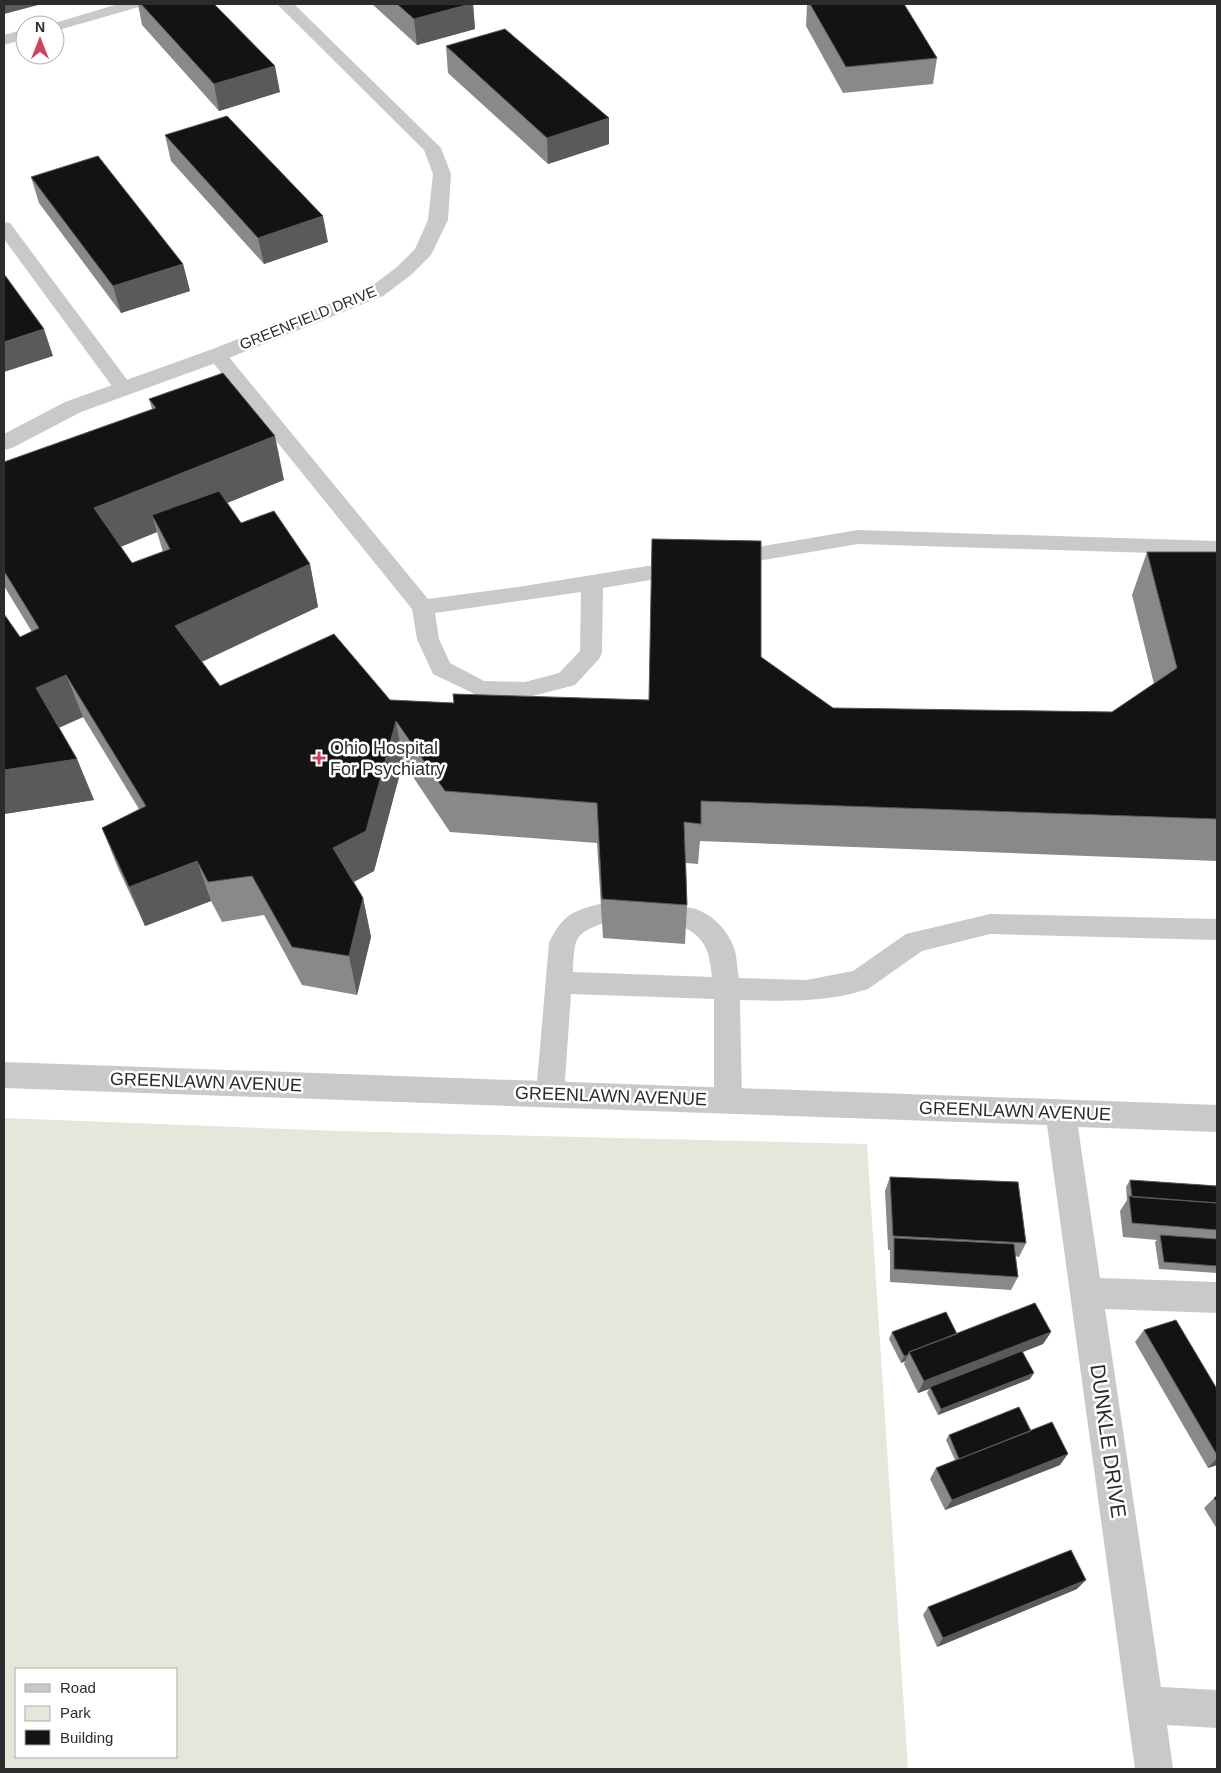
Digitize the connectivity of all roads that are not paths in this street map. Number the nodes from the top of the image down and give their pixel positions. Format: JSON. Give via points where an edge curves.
{"nodes":[{"id":1,"x":134,"y":4,"type":"edge"},
{"id":2,"x":285,"y":4,"type":"edge"},
{"id":3,"x":65,"y":23,"type":"edge"},
{"id":4,"x":4,"y":227,"type":"edge"},
{"id":5,"x":216,"y":355,"type":"junction"},
{"id":6,"x":124,"y":388,"type":"junction"},
{"id":7,"x":4,"y":443,"type":"edge"},
{"id":8,"x":1217,"y":548,"type":"edge"},
{"id":9,"x":592,"y":583,"type":"junction"},
{"id":10,"x":423,"y":607,"type":"junction"},
{"id":11,"x":600,"y":914,"type":"edge"},
{"id":12,"x":683,"y":916,"type":"edge"},
{"id":13,"x":1217,"y":930,"type":"edge"},
{"id":14,"x":558,"y":983,"type":"junction"},
{"id":15,"x":727,"y":989,"type":"junction"},
{"id":16,"x":4,"y":1075,"type":"edge"},
{"id":17,"x":550,"y":1094,"type":"junction"},
{"id":18,"x":728,"y":1100,"type":"junction"},
{"id":19,"x":1061,"y":1114,"type":"junction"},
{"id":20,"x":1217,"y":1118,"type":"edge"},
{"id":21,"x":1088,"y":1293,"type":"junction"},
{"id":22,"x":1217,"y":1297,"type":"edge"},
{"id":23,"x":1145,"y":1705,"type":"junction"},
{"id":24,"x":1217,"y":1709,"type":"edge"},
{"id":25,"x":1154,"y":1769,"type":"edge"}],
"edges":[{"from":1,"to":3,"type":"lane"},
{"from":2,"to":5,"type":"street","name":"GREENFIELD DRIVE","via":[[432,148],[442,174],[438,220],[424,251],[376,292]]},
{"from":4,"to":6,"type":"lane"},
{"from":5,"to":6,"type":"street","name":"GREENFIELD DRIVE"},
{"from":5,"to":10,"type":"lane"},
{"from":6,"to":7,"type":"street","name":"GREENFIELD DRIVE","via":[[73,407]]},
{"from":8,"to":9,"type":"lane","via":[[858,537]]},
{"from":9,"to":10,"type":"lane"},
{"from":9,"to":10,"type":"lane","via":[[591,653],[567,679],[525,690],[481,689],[441,668],[428,639]]},
{"from":11,"to":14,"type":"lane","via":[[582,918],[568,928],[562,943]]},
{"from":12,"to":15,"type":"lane","via":[[699,922],[722,950]]},
{"from":13,"to":15,"type":"lane","via":[[990,924],[915,942],[859,981],[806,991]]},
{"from":14,"to":15,"type":"lane"},
{"from":14,"to":17,"type":"lane"},
{"from":15,"to":18,"type":"lane"},
{"from":16,"to":17,"type":"street","name":"GREENLAWN AVENUE"},
{"from":17,"to":18,"type":"street","name":"GREENLAWN AVENUE"},
{"from":18,"to":19,"type":"street","name":"GREENLAWN AVENUE"},
{"from":19,"to":20,"type":"street","name":"GREENLAWN AVENUE"},
{"from":19,"to":21,"type":"street","name":"DUNKLE DRIVE"},
{"from":21,"to":22,"type":"street"},
{"from":21,"to":23,"type":"street","name":"DUNKLE DRIVE"},
{"from":23,"to":24,"type":"street"},
{"from":23,"to":25,"type":"street","name":"DUNKLE DRIVE"}]}
